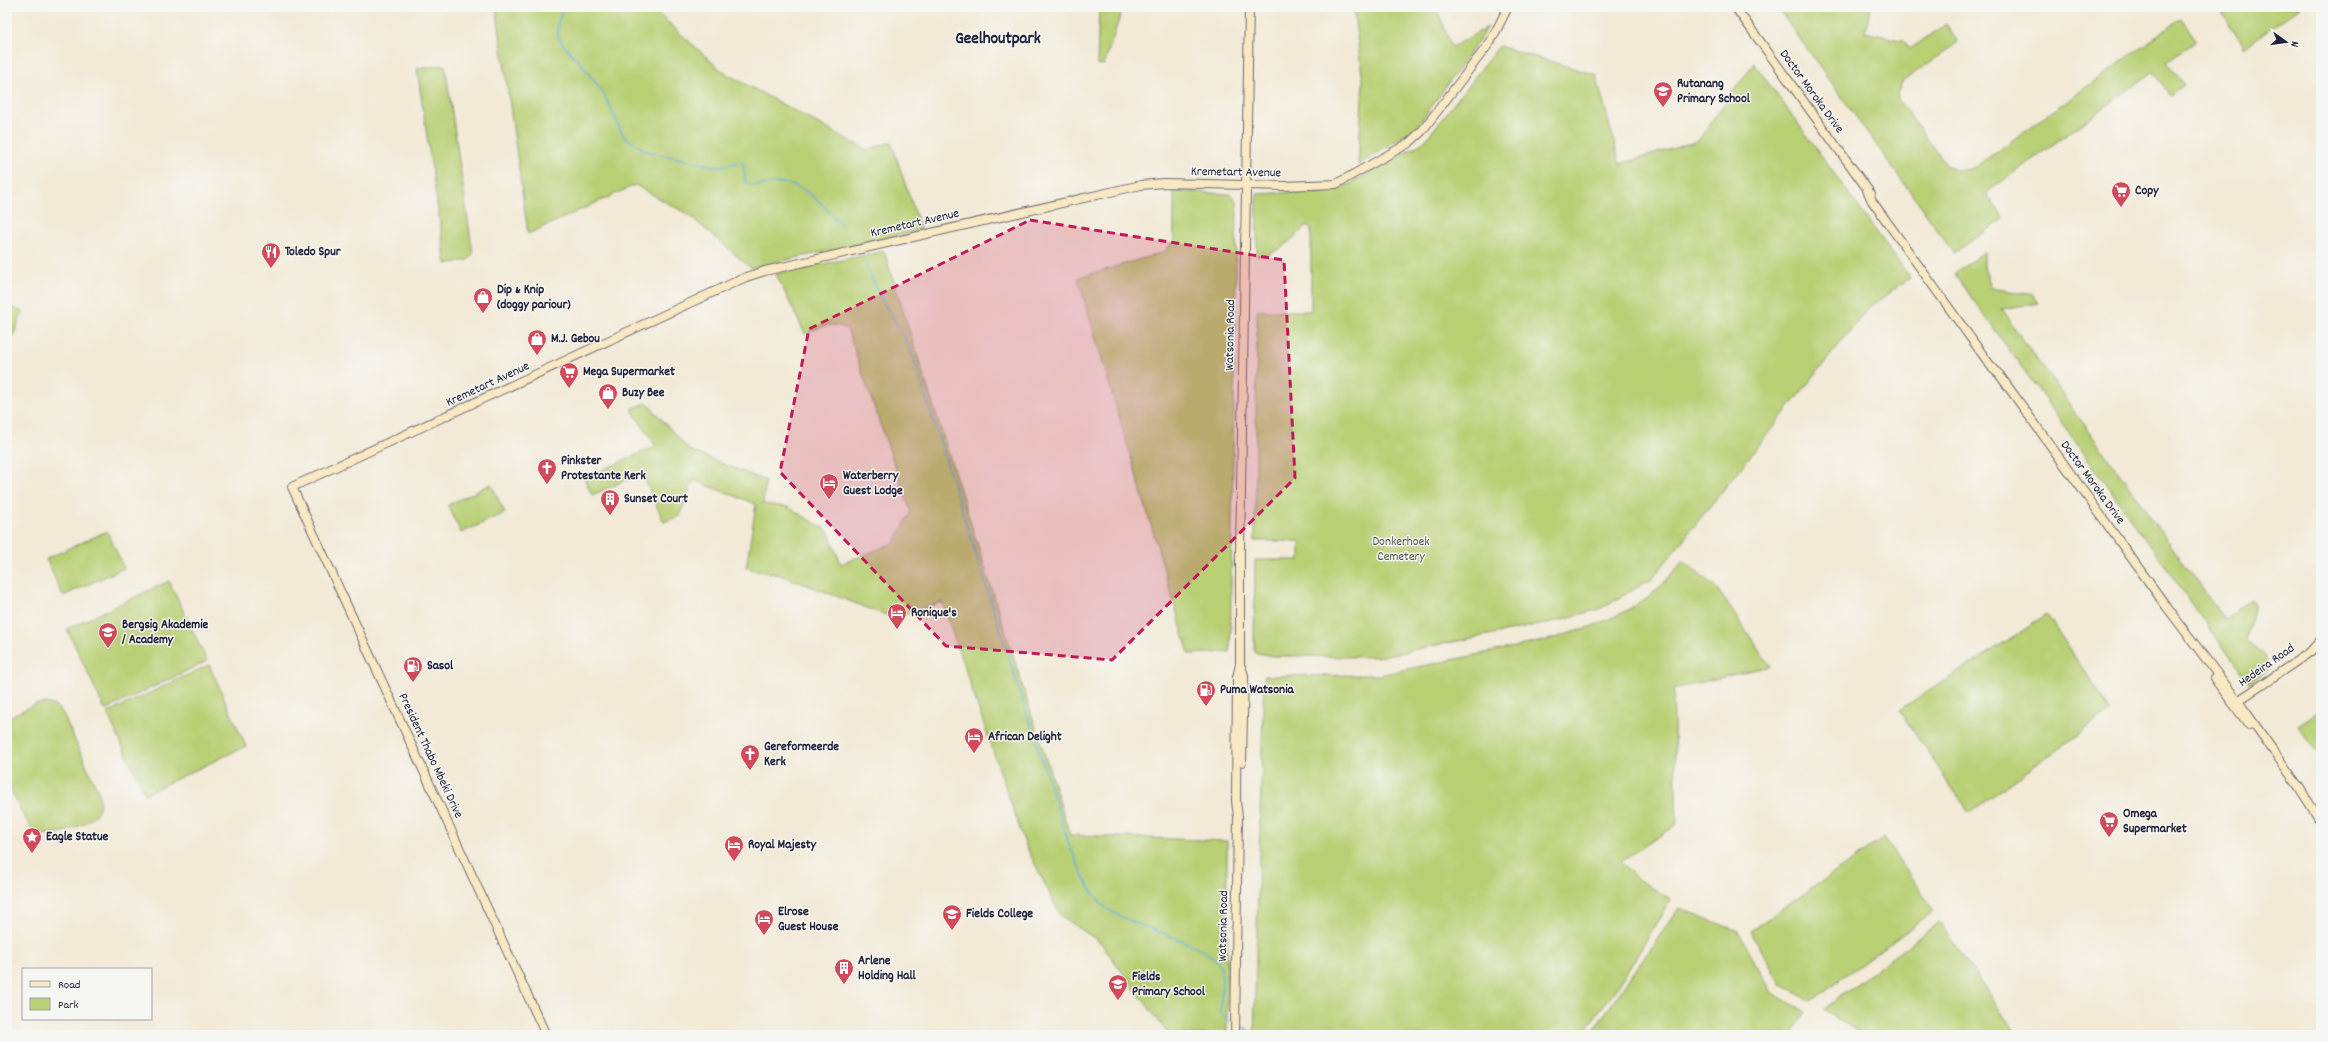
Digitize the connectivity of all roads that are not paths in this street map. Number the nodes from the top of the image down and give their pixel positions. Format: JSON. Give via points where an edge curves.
{"nodes":[{"id":1,"x":1249,"y":7,"type":"edge"},
{"id":2,"x":1508,"y":7,"type":"edge"},
{"id":3,"x":1735,"y":7,"type":"edge"},
{"id":4,"x":1247,"y":185,"type":"junction"},
{"id":5,"x":292,"y":488,"type":"joint"},
{"id":6,"x":2321,"y":640,"type":"edge"},
{"id":7,"x":2235,"y":701,"type":"junction"},
{"id":8,"x":2321,"y":822,"type":"edge"},
{"id":9,"x":546,"y":1035,"type":"edge"},
{"id":10,"x":1235,"y":1035,"type":"edge"}],
"edges":[{"from":1,"to":4,"type":"street","name":"Watsonia Road"},
{"from":2,"to":4,"type":"street","name":"Kremetart Avenue","via":[[1491,41],[1430,122],[1409,143],[1336,184]]},
{"from":3,"to":7,"type":"street","name":"Doctor Moroka Drive","via":[[1867,190],[1926,278],[1999,374]]},
{"from":4,"to":5,"type":"street","name":"Kremetart Avenue","via":[[1156,184],[1123,188],[759,273]]},
{"from":4,"to":10,"type":"street","name":"Watsonia Road","via":[[1240,552],[1240,664],[1244,675],[1241,801],[1238,817]]},
{"from":5,"to":9,"type":"street","name":"President Thabo Mbeki Drive"},
{"from":6,"to":7,"type":"street","name":"Hedeira Road","via":[[2310,652]]},
{"from":7,"to":8,"type":"street","name":"Doctor Moroka Drive","via":[[2299,787]]}]}
